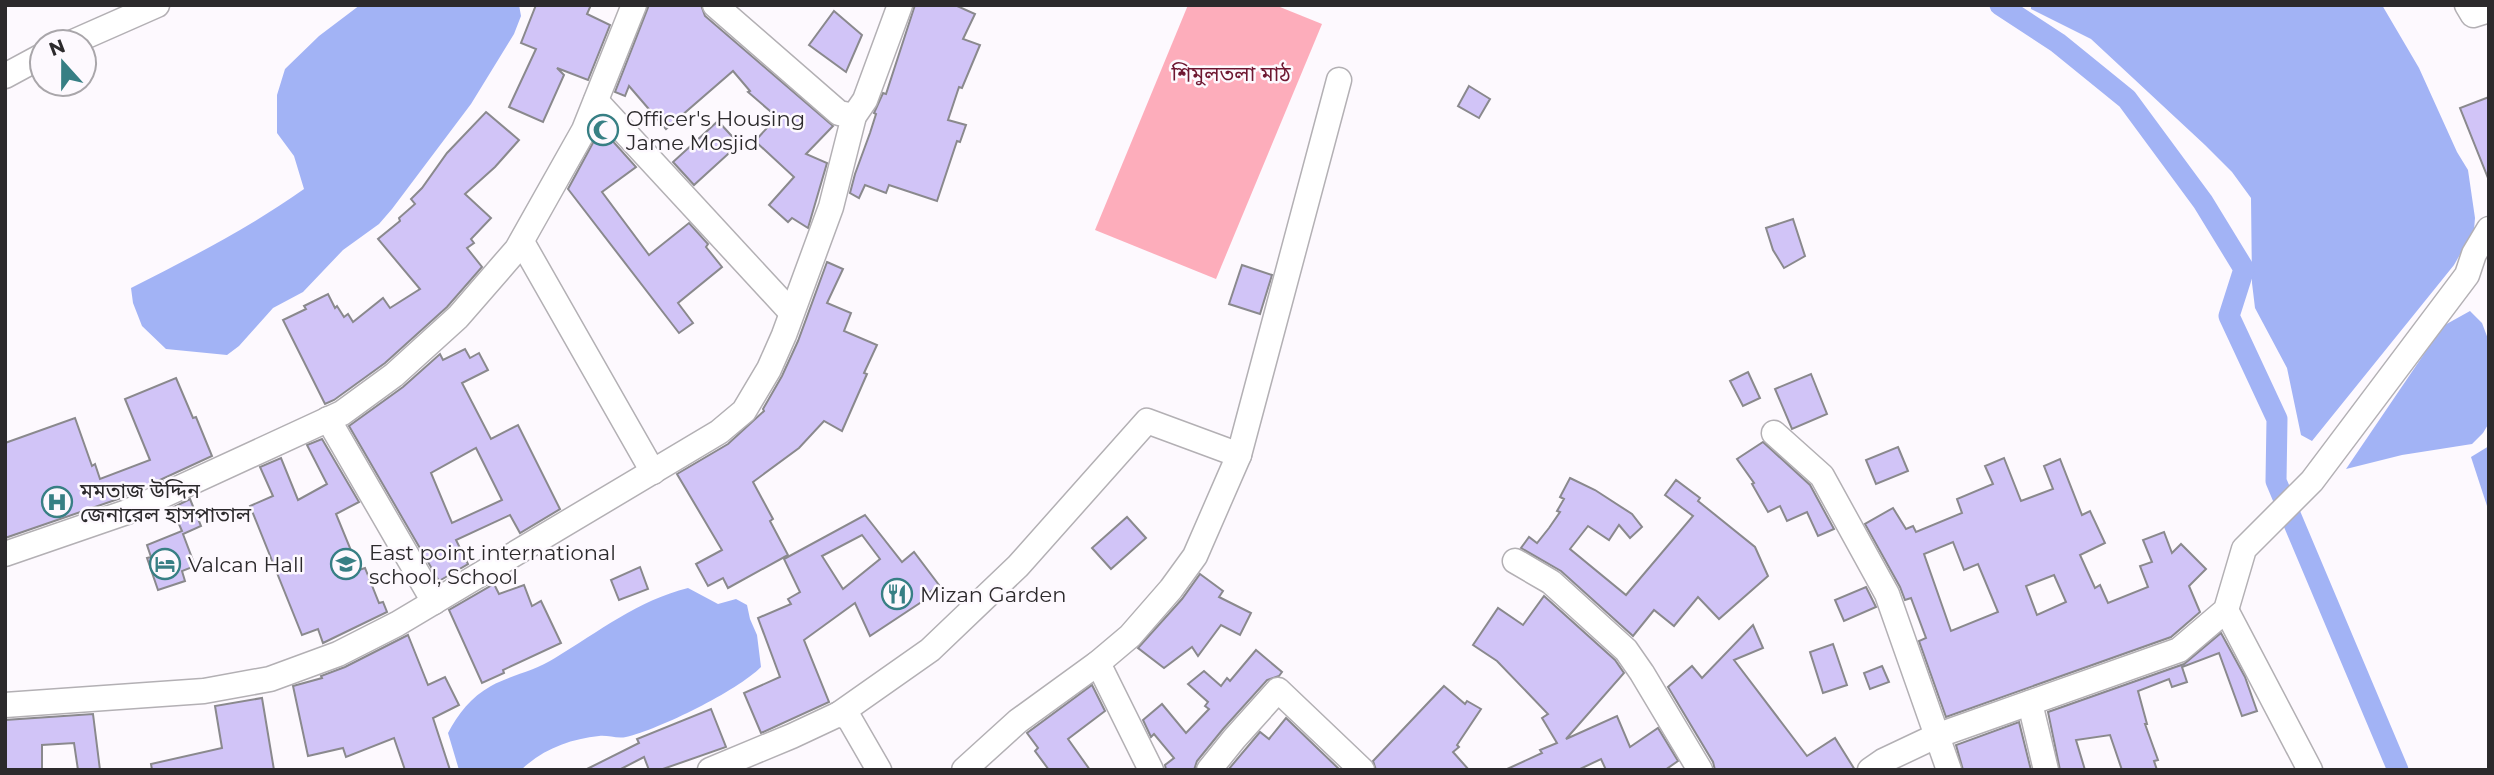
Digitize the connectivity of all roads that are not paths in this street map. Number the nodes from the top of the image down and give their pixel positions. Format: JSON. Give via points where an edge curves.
{"nodes":[{"id":1,"x":157,"y":5,"type":"edge"},
{"id":2,"x":634,"y":5,"type":"edge"},
{"id":3,"x":715,"y":5,"type":"edge"},
{"id":4,"x":900,"y":5,"type":"edge"},
{"id":5,"x":2467,"y":5,"type":"edge"},
{"id":6,"x":2489,"y":10,"type":"edge"},
{"id":7,"x":98,"y":31,"type":"edge"},
{"id":8,"x":28,"y":64,"type":"edge"},
{"id":9,"x":5,"y":76,"type":"edge"},
{"id":10,"x":1339,"y":80,"type":"dead end"},
{"id":11,"x":596,"y":101,"type":"junction"},
{"id":12,"x":854,"y":116,"type":"junction"},
{"id":13,"x":2489,"y":229,"type":"edge"},
{"id":14,"x":522,"y":242,"type":"junction"},
{"id":15,"x":791,"y":312,"type":"junction"},
{"id":16,"x":328,"y":419,"type":"junction"},
{"id":17,"x":1774,"y":433,"type":"dead end"},
{"id":18,"x":1239,"y":455,"type":"junction"},
{"id":19,"x":653,"y":472,"type":"junction"},
{"id":20,"x":5,"y":554,"type":"edge"},
{"id":21,"x":1515,"y":561,"type":"dead end"},
{"id":22,"x":434,"y":602,"type":"junction"},
{"id":23,"x":2226,"y":610,"type":"junction"},
{"id":24,"x":1098,"y":663,"type":"junction"},
{"id":25,"x":2030,"y":703,"type":"junction"},
{"id":26,"x":5,"y":705,"type":"edge"},
{"id":27,"x":839,"y":714,"type":"junction"},
{"id":28,"x":1936,"y":736,"type":"junction"},
{"id":29,"x":710,"y":770,"type":"edge"},
{"id":30,"x":879,"y":770,"type":"edge"},
{"id":31,"x":964,"y":770,"type":"edge"},
{"id":32,"x":1151,"y":770,"type":"edge"},
{"id":33,"x":1209,"y":770,"type":"edge"},
{"id":34,"x":1362,"y":770,"type":"edge"},
{"id":35,"x":1700,"y":770,"type":"edge"},
{"id":36,"x":1870,"y":770,"type":"edge"},
{"id":37,"x":1949,"y":770,"type":"edge"},
{"id":38,"x":2046,"y":770,"type":"edge"},
{"id":39,"x":2310,"y":770,"type":"edge"}],
"edges":[{"from":1,"to":7,"type":"street"},
{"from":2,"to":11,"type":"street"},
{"from":3,"to":12,"type":"street","via":[[839,113]]},
{"from":4,"to":12,"type":"street","via":[[865,100]]},
{"from":5,"to":6,"type":"street","via":[[2473,15]]},
{"from":8,"to":9,"type":"street"},
{"from":10,"to":18,"type":"street"},
{"from":11,"to":14,"type":"street"},
{"from":11,"to":15,"type":"street"},
{"from":12,"to":15,"type":"street","via":[[831,207]]},
{"from":13,"to":23,"type":"street","via":[[2467,275],[2312,481],[2244,549]]},
{"from":14,"to":16,"type":"street","via":[[449,326],[394,375]]},
{"from":14,"to":19,"type":"street"},
{"from":15,"to":19,"type":"street","via":[[769,369],[744,411],[719,432]]},
{"from":16,"to":20,"type":"street","via":[[127,512]]},
{"from":16,"to":22,"type":"street"},
{"from":17,"to":28,"type":"street","via":[[1822,476],[1888,594]]},
{"from":18,"to":24,"type":"street","via":[[1195,555],[1130,636]]},
{"from":18,"to":27,"type":"street","via":[[1147,421],[1018,566],[940,641]]},
{"from":19,"to":22,"type":"street"},
{"from":21,"to":35,"type":"street","via":[[1551,582],[1626,650]]},
{"from":22,"to":26,"type":"street","via":[[338,654],[270,679],[204,691]]},
{"from":23,"to":25,"type":"street","via":[[2179,650]]},
{"from":23,"to":39,"type":"street"},
{"from":24,"to":31,"type":"street","via":[[1018,721]]},
{"from":24,"to":32,"type":"street"},
{"from":25,"to":28,"type":"street"},
{"from":25,"to":38,"type":"street"},
{"from":27,"to":29,"type":"street"},
{"from":27,"to":30,"type":"street","via":[[849,718]]},
{"from":28,"to":36,"type":"street"},
{"from":28,"to":37,"type":"street"},
{"from":33,"to":34,"type":"street","via":[[1278,690]]}]}
